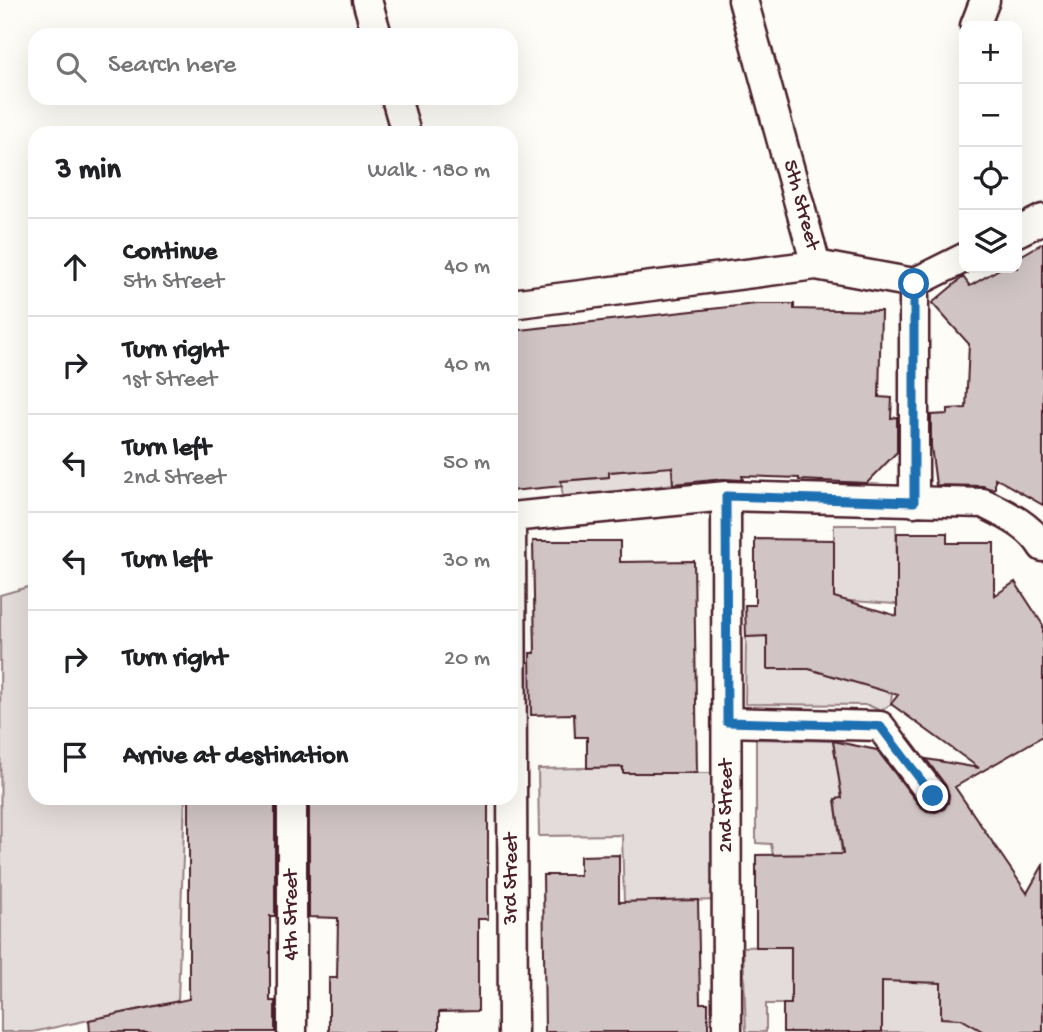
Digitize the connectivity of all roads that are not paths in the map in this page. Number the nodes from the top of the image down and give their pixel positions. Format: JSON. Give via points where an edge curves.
{"nodes":[{"id":1,"x":367,"y":0,"type":"edge"},
{"id":2,"x":743,"y":0,"type":"edge"},
{"id":3,"x":985,"y":0,"type":"edge"},
{"id":4,"x":977,"y":21,"type":"edge"},
{"id":5,"x":375,"y":28,"type":"edge"},
{"id":6,"x":398,"y":105,"type":"edge"},
{"id":7,"x":405,"y":126,"type":"edge"},
{"id":8,"x":959,"y":261,"type":"edge"},
{"id":9,"x":816,"y":265,"type":"junction"},
{"id":10,"x":914,"y":284,"type":"junction"},
{"id":11,"x":518,"y":303,"type":"edge"},
{"id":12,"x":726,"y":496,"type":"junction"},
{"id":13,"x":914,"y":502,"type":"junction"},
{"id":14,"x":518,"y":516,"type":"edge"},
{"id":15,"x":1043,"y":548,"type":"edge"},
{"id":16,"x":727,"y":722,"type":"junction"},
{"id":17,"x":933,"y":796,"type":"dead end"},
{"id":18,"x":292,"y":805,"type":"edge"},
{"id":19,"x":512,"y":805,"type":"edge"},
{"id":20,"x":292,"y":1032,"type":"edge"},
{"id":21,"x":513,"y":1032,"type":"edge"},
{"id":22,"x":727,"y":1032,"type":"edge"}],
"edges":[{"from":1,"to":5,"type":"street"},
{"from":2,"to":9,"type":"street","name":"5th Street"},
{"from":3,"to":4,"type":"street"},
{"from":6,"to":7,"type":"street"},
{"from":8,"to":10,"type":"street"},
{"from":9,"to":10,"type":"street","name":"5th Street"},
{"from":9,"to":11,"type":"street"},
{"from":10,"to":13,"type":"street"},
{"from":12,"to":13,"type":"street"},
{"from":12,"to":14,"type":"street"},
{"from":12,"to":16,"type":"street","name":"2nd Street"},
{"from":13,"to":15,"type":"street","via":[[983,503],[1013,517]]},
{"from":16,"to":17,"type":"street","via":[[880,726]]},
{"from":16,"to":22,"type":"street","name":"2nd Street"},
{"from":18,"to":20,"type":"street","name":"4th Street"},
{"from":19,"to":21,"type":"street","name":"3rd Street"}]}
